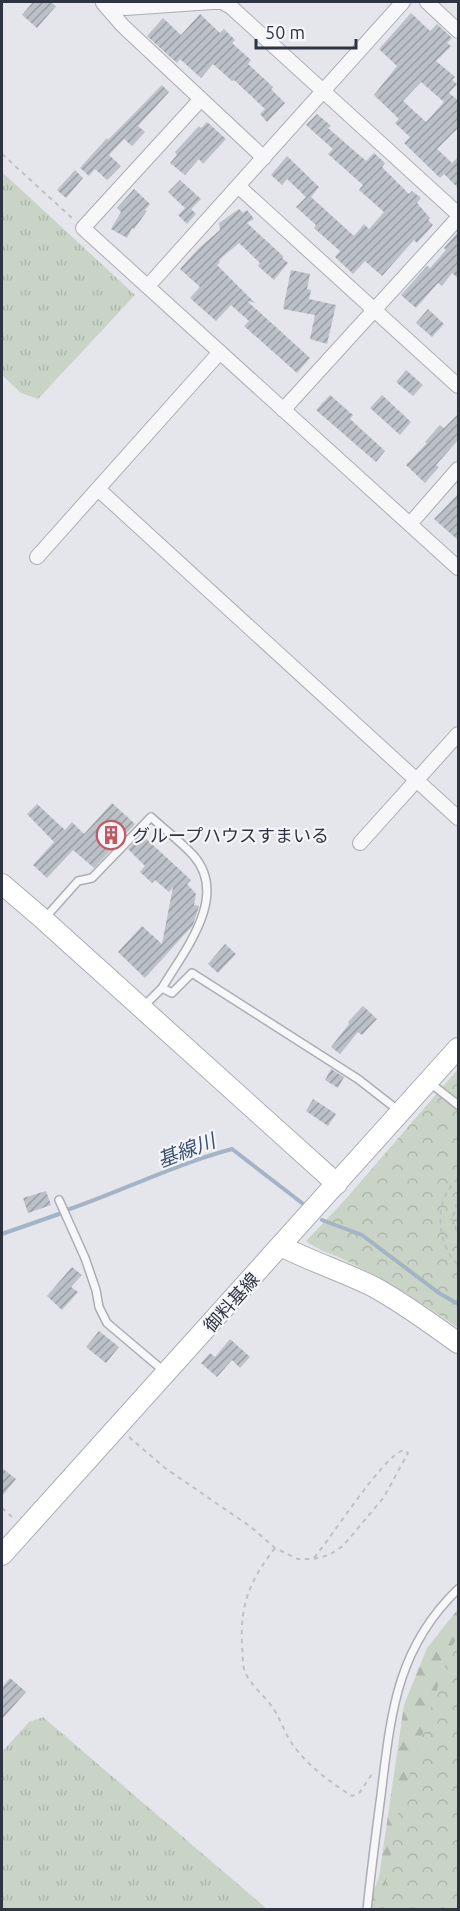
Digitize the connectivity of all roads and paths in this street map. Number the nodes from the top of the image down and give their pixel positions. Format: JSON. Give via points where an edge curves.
{"nodes":[{"id":1,"x":403,"y":2,"type":"edge"},
{"id":2,"x":427,"y":2,"type":"edge"},
{"id":3,"x":104,"y":4,"type":"edge"},
{"id":4,"x":459,"y":31,"type":"edge"},
{"id":5,"x":323,"y":91,"type":"junction"},
{"id":6,"x":201,"y":99,"type":"junction"},
{"id":7,"x":2,"y":154,"type":"edge"},
{"id":8,"x":264,"y":158,"type":"junction"},
{"id":9,"x":238,"y":186,"type":"junction"},
{"id":10,"x":459,"y":216,"type":"edge"},
{"id":11,"x":83,"y":228,"type":"junction"},
{"id":12,"x":148,"y":286,"type":"junction"},
{"id":13,"x":374,"y":308,"type":"junction"},
{"id":14,"x":220,"y":352,"type":"junction"},
{"id":15,"x":459,"y":386,"type":"edge"},
{"id":16,"x":283,"y":410,"type":"junction"},
{"id":17,"x":459,"y":470,"type":"edge"},
{"id":18,"x":98,"y":489,"type":"junction"},
{"id":19,"x":410,"y":524,"type":"junction"},
{"id":20,"x":37,"y":557,"type":"dead end"},
{"id":21,"x":459,"y":568,"type":"edge"},
{"id":22,"x":459,"y":734,"type":"edge"},
{"id":23,"x":417,"y":780,"type":"junction"},
{"id":24,"x":459,"y":818,"type":"edge"},
{"id":25,"x":360,"y":843,"type":"dead end"},
{"id":26,"x":2,"y":884,"type":"edge"},
{"id":27,"x":44,"y":920,"type":"junction"},
{"id":28,"x":162,"y":988,"type":"junction"},
{"id":29,"x":142,"y":1008,"type":"junction"},
{"id":30,"x":459,"y":1048,"type":"edge"},
{"id":31,"x":429,"y":1082,"type":"junction"},
{"id":32,"x":459,"y":1105,"type":"edge"},
{"id":33,"x":401,"y":1112,"type":"junction"},
{"id":34,"x":459,"y":1179,"type":"edge"},
{"id":35,"x":337,"y":1184,"type":"junction"},
{"id":36,"x":59,"y":1200,"type":"dead end"},
{"id":37,"x":459,"y":1204,"type":"edge"},
{"id":38,"x":450,"y":1218,"type":"junction"},
{"id":39,"x":440,"y":1221,"type":"junction"},
{"id":40,"x":459,"y":1230,"type":"edge"},
{"id":41,"x":282,"y":1246,"type":"junction"},
{"id":42,"x":459,"y":1265,"type":"edge"},
{"id":43,"x":459,"y":1343,"type":"edge"},
{"id":44,"x":166,"y":1374,"type":"junction"},
{"id":45,"x":119,"y":1426,"type":"junction"},
{"id":46,"x":276,"y":1548,"type":"junction"},
{"id":47,"x":2,"y":1555,"type":"edge"},
{"id":48,"x":314,"y":1559,"type":"junction"},
{"id":49,"x":459,"y":1589,"type":"edge"},
{"id":50,"x":386,"y":1755,"type":"junction"},
{"id":51,"x":367,"y":1910,"type":"edge"}],
"edges":[{"from":1,"to":5,"type":"street"},
{"from":2,"to":4,"type":"street"},
{"from":3,"to":5,"type":"street","via":[[126,8],[222,2]]},
{"from":3,"to":6,"type":"street"},
{"from":5,"to":8,"type":"street"},
{"from":5,"to":10,"type":"street"},
{"from":6,"to":8,"type":"street"},
{"from":6,"to":11,"type":"street"},
{"from":7,"to":11,"type":"path"},
{"from":8,"to":9,"type":"street"},
{"from":9,"to":12,"type":"street"},
{"from":9,"to":13,"type":"street"},
{"from":10,"to":13,"type":"street"},
{"from":11,"to":12,"type":"street"},
{"from":12,"to":14,"type":"street"},
{"from":13,"to":15,"type":"street"},
{"from":13,"to":16,"type":"street"},
{"from":14,"to":16,"type":"street"},
{"from":14,"to":18,"type":"street"},
{"from":16,"to":19,"type":"street"},
{"from":17,"to":19,"type":"street"},
{"from":18,"to":20,"type":"street"},
{"from":18,"to":23,"type":"street"},
{"from":19,"to":21,"type":"street"},
{"from":22,"to":23,"type":"street"},
{"from":23,"to":24,"type":"street"},
{"from":23,"to":25,"type":"street"},
{"from":26,"to":27,"type":"street"},
{"from":27,"to":28,"type":"lane","via":[[78,881],[93,878],[151,817],[194,856],[208,881],[207,907]]},
{"from":27,"to":29,"type":"street"},
{"from":28,"to":29,"type":"lane"},
{"from":28,"to":33,"type":"lane","via":[[172,993],[192,973],[358,1079]]},
{"from":29,"to":35,"type":"street"},
{"from":30,"to":31,"type":"street","name":"御料基線"},
{"from":31,"to":32,"type":"lane"},
{"from":31,"to":33,"type":"street","name":"御料基線"},
{"from":33,"to":35,"type":"street","name":"御料基線"},
{"from":34,"to":39,"type":"path","via":[[444,1200]]},
{"from":35,"to":41,"type":"street","name":"御料基線"},
{"from":36,"to":44,"type":"lane","via":[[85,1258],[107,1323]]},
{"from":37,"to":38,"type":"path"},
{"from":38,"to":39,"type":"path"},
{"from":38,"to":40,"type":"path"},
{"from":39,"to":42,"type":"path","via":[[443,1242]]},
{"from":41,"to":43,"type":"street","via":[[377,1289]]},
{"from":41,"to":44,"type":"street","name":"御料基線"},
{"from":44,"to":45,"type":"street","name":"御料基線"},
{"from":45,"to":46,"type":"path","via":[[165,1468]]},
{"from":45,"to":47,"type":"street","name":"御料基線"},
{"from":46,"to":48,"type":"path","via":[[298,1559]]},
{"from":46,"to":50,"type":"path","via":[[253,1581],[242,1615],[244,1670],[249,1680],[273,1708],[300,1755],[352,1796]]},
{"from":48,"to":48,"type":"path","via":[[336,1552],[354,1534],[384,1497],[408,1453],[398,1451],[380,1470]]},
{"from":49,"to":50,"type":"lane","via":[[429,1623],[404,1669],[392,1709]]},
{"from":50,"to":51,"type":"lane"}]}
